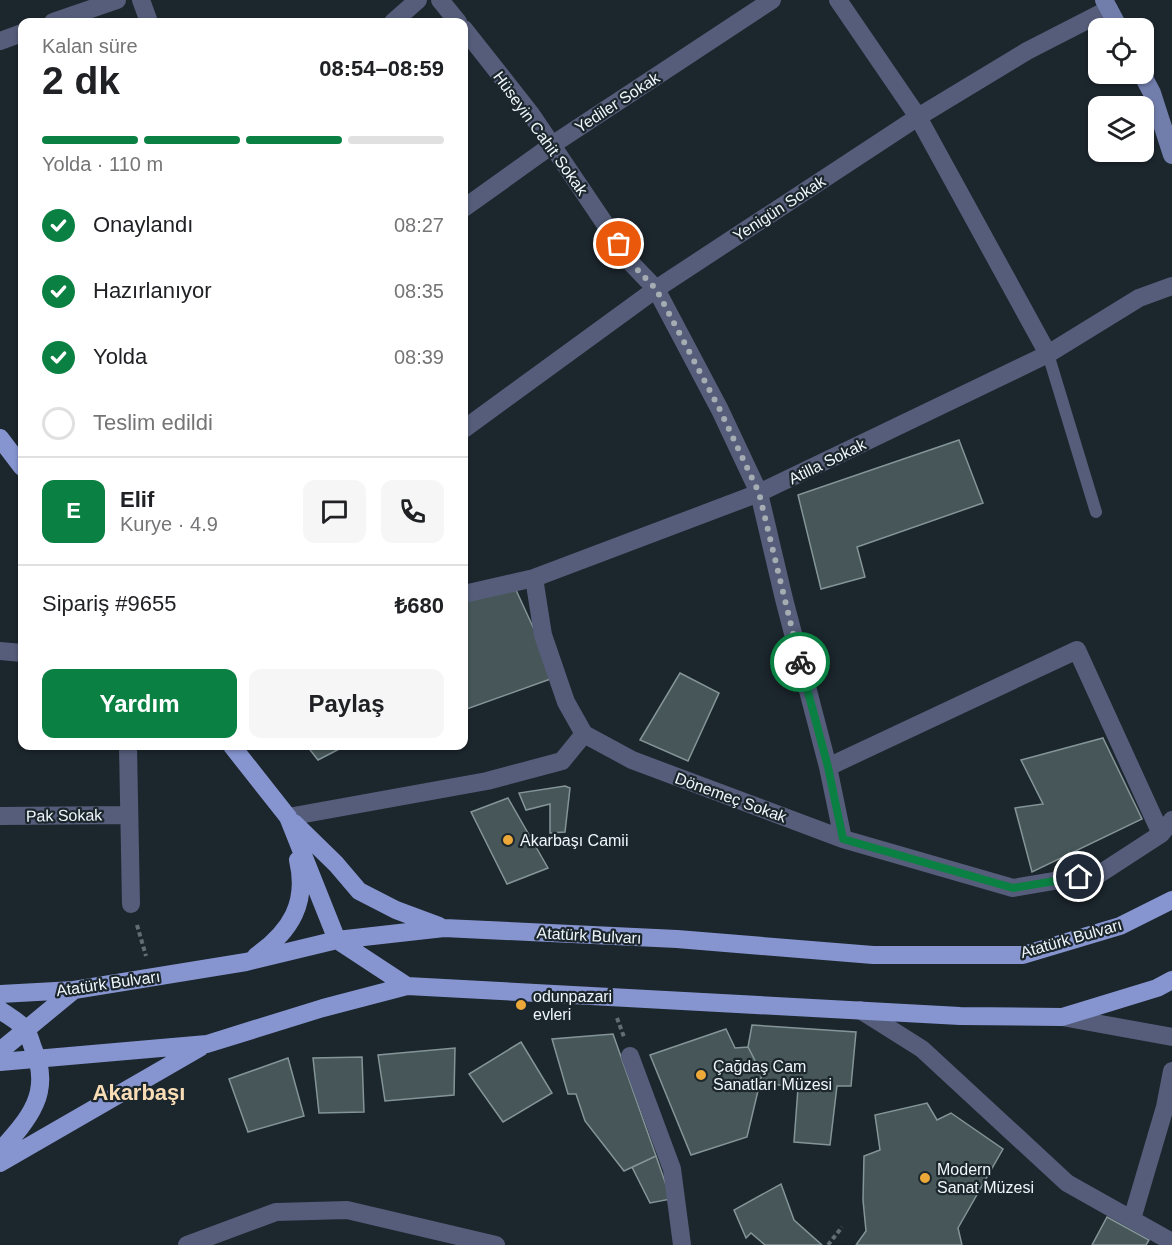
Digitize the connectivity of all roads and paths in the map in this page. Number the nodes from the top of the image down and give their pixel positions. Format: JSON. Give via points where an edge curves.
{"nodes":[{"id":1,"x":117,"y":0,"type":"edge"},
{"id":2,"x":141,"y":0,"type":"edge"},
{"id":3,"x":418,"y":0,"type":"edge"},
{"id":4,"x":440,"y":0,"type":"edge"},
{"id":5,"x":772,"y":0,"type":"edge"},
{"id":6,"x":838,"y":0,"type":"edge"},
{"id":7,"x":1106,"y":4,"type":"edge"},
{"id":8,"x":65,"y":18,"type":"edge"},
{"id":9,"x":147,"y":18,"type":"edge"},
{"id":10,"x":398,"y":18,"type":"edge"},
{"id":11,"x":455,"y":18,"type":"edge"},
{"id":12,"x":1114,"y":18,"type":"edge"},
{"id":13,"x":468,"y":34,"type":"edge"},
{"id":14,"x":1147,"y":84,"type":"edge"},
{"id":15,"x":918,"y":117,"type":"junction"},
{"id":16,"x":552,"y":145,"type":"junction"},
{"id":17,"x":1172,"y":155,"type":"edge"},
{"id":18,"x":468,"y":205,"type":"edge"},
{"id":19,"x":1172,"y":286,"type":"edge"},
{"id":20,"x":656,"y":289,"type":"junction"},
{"id":21,"x":1048,"y":354,"type":"junction"},
{"id":22,"x":468,"y":426,"type":"edge"},
{"id":23,"x":0,"y":438,"type":"edge"},
{"id":24,"x":18,"y":463,"type":"edge"},
{"id":25,"x":759,"y":493,"type":"junction"},
{"id":26,"x":1096,"y":512,"type":"dead end"},
{"id":27,"x":534,"y":578,"type":"junction"},
{"id":28,"x":468,"y":593,"type":"edge"},
{"id":29,"x":0,"y":651,"type":"edge"},
{"id":30,"x":18,"y":653,"type":"edge"},
{"id":31,"x":584,"y":734,"type":"junction"},
{"id":32,"x":128,"y":750,"type":"edge"},
{"id":33,"x":235,"y":750,"type":"edge"},
{"id":34,"x":828,"y":767,"type":"junction"},
{"id":35,"x":129,"y":814,"type":"junction"},
{"id":36,"x":0,"y":816,"type":"edge"},
{"id":37,"x":288,"y":817,"type":"junction"},
{"id":38,"x":1167,"y":827,"type":"edge"},
{"id":39,"x":843,"y":839,"type":"junction"},
{"id":40,"x":1172,"y":900,"type":"edge"},
{"id":41,"x":131,"y":904,"type":"joint"},
{"id":42,"x":444,"y":928,"type":"junction"},
{"id":43,"x":338,"y":940,"type":"junction"},
{"id":44,"x":246,"y":962,"type":"junction"},
{"id":45,"x":153,"y":976,"type":"junction"},
{"id":46,"x":1172,"y":980,"type":"edge"},
{"id":47,"x":407,"y":986,"type":"junction"},
{"id":48,"x":74,"y":990,"type":"junction"},
{"id":49,"x":0,"y":994,"type":"edge"},
{"id":50,"x":0,"y":1010,"type":"edge"},
{"id":51,"x":860,"y":1010,"type":"junction"},
{"id":52,"x":1062,"y":1017,"type":"junction"},
{"id":53,"x":26,"y":1030,"type":"junction"},
{"id":54,"x":1172,"y":1037,"type":"edge"},
{"id":55,"x":207,"y":1044,"type":"junction"},
{"id":56,"x":0,"y":1051,"type":"edge"},
{"id":57,"x":630,"y":1056,"type":"dead end"},
{"id":58,"x":38,"y":1058,"type":"junction"},
{"id":59,"x":0,"y":1062,"type":"edge"},
{"id":60,"x":1172,"y":1071,"type":"edge"},
{"id":61,"x":0,"y":1150,"type":"edge"},
{"id":62,"x":0,"y":1163,"type":"edge"},
{"id":63,"x":1132,"y":1219,"type":"junction"},
{"id":64,"x":842,"y":1227,"type":"dead end"},
{"id":65,"x":221,"y":1239,"type":"edge"},
{"id":66,"x":1162,"y":1241,"type":"edge"},
{"id":67,"x":187,"y":1245,"type":"edge"},
{"id":68,"x":496,"y":1245,"type":"edge"},
{"id":69,"x":682,"y":1245,"type":"edge"},
{"id":70,"x":828,"y":1245,"type":"edge"}],
"edges":[{"from":1,"to":8,"type":"street"},
{"from":2,"to":9,"type":"street"},
{"from":3,"to":10,"type":"street"},
{"from":4,"to":11,"type":"street"},
{"from":5,"to":16,"type":"street","name":"Yediler Sokak"},
{"from":6,"to":15,"type":"street"},
{"from":7,"to":12,"type":"main road"},
{"from":7,"to":15,"type":"street","name":"Yenigün Sokak"},
{"from":13,"to":16,"type":"street","name":"Hüseyin Cahit Sokak"},
{"from":14,"to":17,"type":"main road"},
{"from":15,"to":20,"type":"street","name":"Yenigün Sokak"},
{"from":15,"to":21,"type":"street"},
{"from":16,"to":18,"type":"street","name":"Yediler Sokak"},
{"from":16,"to":20,"type":"street","name":"Hüseyin Cahit Sokak","via":[[632,264]]},
{"from":19,"to":21,"type":"street","name":"Atilla Sokak","via":[[1139,298]]},
{"from":20,"to":22,"type":"street","name":"Yenigün Sokak"},
{"from":20,"to":25,"type":"street","name":"Hüseyin Cahit Sokak"},
{"from":21,"to":25,"type":"street","name":"Atilla Sokak"},
{"from":21,"to":26,"type":"lane"},
{"from":23,"to":24,"type":"main road"},
{"from":25,"to":27,"type":"street","name":"Atilla Sokak"},
{"from":25,"to":34,"type":"street","name":"Hüseyin Cahit Sokak"},
{"from":27,"to":28,"type":"street","name":"Atilla Sokak"},
{"from":27,"to":31,"type":"street","via":[[543,635],[566,702]]},
{"from":29,"to":30,"type":"street"},
{"from":31,"to":37,"type":"street","via":[[562,761],[487,781]]},
{"from":31,"to":39,"type":"street","name":"Dönemeç Sokak","via":[[632,760]]},
{"from":32,"to":35,"type":"street"},
{"from":33,"to":37,"type":"main road"},
{"from":34,"to":38,"type":"street","via":[[1077,650]]},
{"from":34,"to":39,"type":"street","name":"Hüseyin Cahit Sokak"},
{"from":35,"to":36,"type":"street","name":"Pak Sokak"},
{"from":35,"to":41,"type":"street"},
{"from":37,"to":42,"type":"main road","via":[[359,891]]},
{"from":37,"to":43,"type":"main road"},
{"from":37,"to":44,"type":"main road","via":[[301,875],[300,903],[275,942]]},
{"from":38,"to":39,"type":"street","name":"Dönemeç Sokak","via":[[1101,873],[1013,888]]},
{"from":40,"to":42,"type":"main road","name":"Atatürk Bulvarı","via":[[1120,926],[1023,955],[873,956],[677,939]]},
{"from":41,"to":45,"type":"path"},
{"from":42,"to":43,"type":"main road","name":"Atatürk Bulvarı"},
{"from":43,"to":44,"type":"main road","name":"Atatürk Bulvarı"},
{"from":43,"to":47,"type":"main road"},
{"from":44,"to":45,"type":"main road","name":"Atatürk Bulvarı"},
{"from":45,"to":48,"type":"main road","name":"Atatürk Bulvarı"},
{"from":46,"to":52,"type":"main road"},
{"from":47,"to":51,"type":"main road"},
{"from":47,"to":55,"type":"main road"},
{"from":48,"to":49,"type":"main road","name":"Atatürk Bulvarı"},
{"from":48,"to":53,"type":"main road"},
{"from":50,"to":53,"type":"main road"},
{"from":51,"to":52,"type":"main road"},
{"from":51,"to":63,"type":"street","via":[[922,1049],[1067,1183]]},
{"from":52,"to":54,"type":"street"},
{"from":53,"to":56,"type":"main road"},
{"from":53,"to":58,"type":"main road"},
{"from":55,"to":58,"type":"main road"},
{"from":55,"to":62,"type":"main road"},
{"from":57,"to":69,"type":"street","via":[[672,1169]]},
{"from":58,"to":59,"type":"main road"},
{"from":58,"to":61,"type":"main road","via":[[40,1096],[31,1114]]},
{"from":60,"to":63,"type":"street"},
{"from":63,"to":66,"type":"street"},
{"from":64,"to":70,"type":"path"},
{"from":65,"to":67,"type":"street"},
{"from":65,"to":68,"type":"street","via":[[276,1212],[347,1210]]}]}
